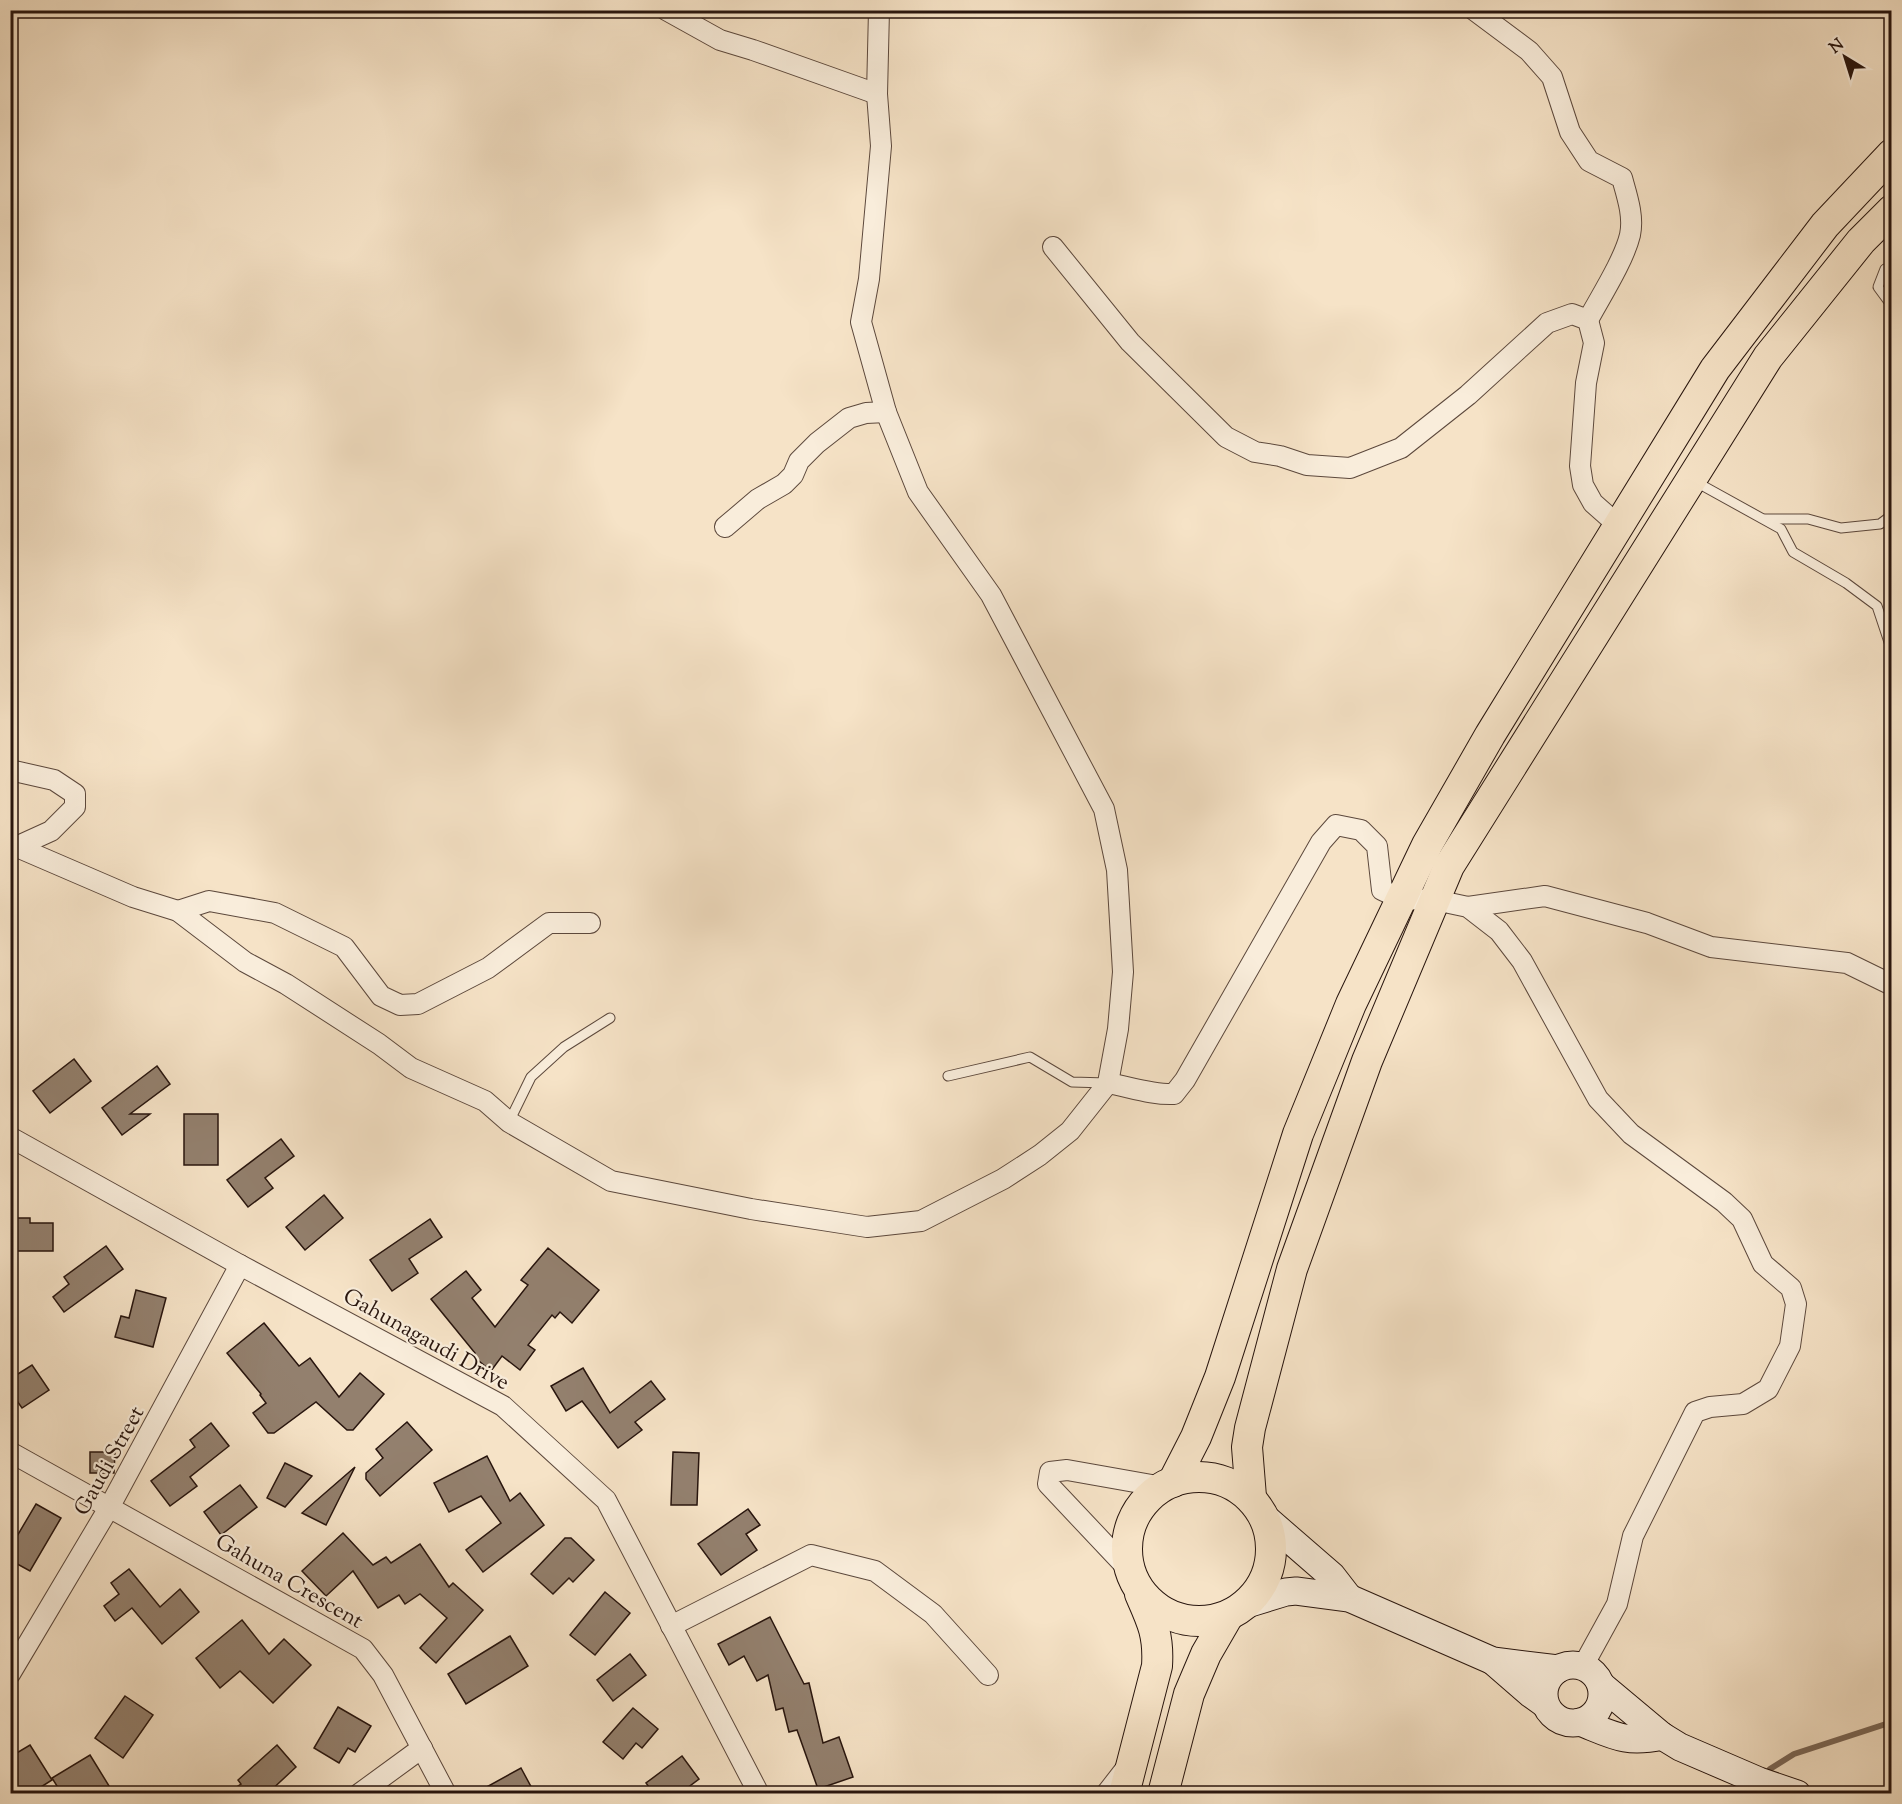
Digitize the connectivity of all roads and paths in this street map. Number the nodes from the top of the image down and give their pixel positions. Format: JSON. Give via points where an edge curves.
{"nodes":[{"id":1,"x":666,"y":10,"type":"edge"},
{"id":2,"x":879,"y":10,"type":"edge"},
{"id":3,"x":1474,"y":10,"type":"edge"},
{"id":4,"x":877,"y":94,"type":"junction"},
{"id":5,"x":1892,"y":154,"type":"edge"},
{"id":6,"x":1892,"y":210,"type":"edge"},
{"id":7,"x":1053,"y":247,"type":"dead end"},
{"id":8,"x":1892,"y":266,"type":"edge"},
{"id":9,"x":1892,"y":306,"type":"edge"},
{"id":10,"x":1588,"y":320,"type":"junction"},
{"id":11,"x":886,"y":412,"type":"junction"},
{"id":12,"x":1691,"y":479,"type":"junction"},
{"id":13,"x":1892,"y":515,"type":"edge"},
{"id":14,"x":1762,"y":518,"type":"junction"},
{"id":15,"x":1619,"y":526,"type":"junction"},
{"id":16,"x":724,"y":527,"type":"dead end"},
{"id":17,"x":1891,"y":648,"type":"edge"},
{"id":18,"x":10,"y":770,"type":"edge"},
{"id":19,"x":14,"y":845,"type":"edge"},
{"id":20,"x":1401,"y":899,"type":"junction"},
{"id":21,"x":1435,"y":900,"type":"junction"},
{"id":22,"x":1468,"y":907,"type":"junction"},
{"id":23,"x":178,"y":910,"type":"junction"},
{"id":24,"x":590,"y":923,"type":"dead end"},
{"id":25,"x":1892,"y":986,"type":"edge"},
{"id":26,"x":610,"y":1018,"type":"dead end"},
{"id":27,"x":948,"y":1076,"type":"dead end"},
{"id":28,"x":1108,"y":1083,"type":"junction"},
{"id":29,"x":509,"y":1122,"type":"junction"},
{"id":30,"x":10,"y":1137,"type":"edge"},
{"id":31,"x":240,"y":1265,"type":"junction"},
{"id":32,"x":10,"y":1452,"type":"edge"},
{"id":33,"x":1168,"y":1484,"type":"junction"},
{"id":34,"x":111,"y":1506,"type":"junction"},
{"id":35,"x":1258,"y":1507,"type":"junction"},
{"id":36,"x":1134,"y":1581,"type":"junction"},
{"id":37,"x":1349,"y":1598,"type":"junction"},
{"id":38,"x":1237,"y":1610,"type":"junction"},
{"id":39,"x":671,"y":1626,"type":"junction"},
{"id":40,"x":1493,"y":1661,"type":"junction"},
{"id":41,"x":1581,"y":1673,"type":"junction"},
{"id":42,"x":10,"y":1674,"type":"edge"},
{"id":43,"x":988,"y":1675,"type":"dead end"},
{"id":44,"x":1545,"y":1704,"type":"junction"},
{"id":45,"x":1580,"y":1722,"type":"junction"},
{"id":46,"x":1662,"y":1736,"type":"junction"},
{"id":47,"x":422,"y":1748,"type":"junction"},
{"id":48,"x":1135,"y":1748,"type":"junction"},
{"id":49,"x":359,"y":1794,"type":"edge"},
{"id":50,"x":446,"y":1794,"type":"edge"},
{"id":51,"x":759,"y":1794,"type":"edge"},
{"id":52,"x":1099,"y":1794,"type":"edge"},
{"id":53,"x":1124,"y":1794,"type":"edge"},
{"id":54,"x":1162,"y":1794,"type":"edge"},
{"id":55,"x":1797,"y":1794,"type":"edge"}],
"edges":[{"from":1,"to":4,"type":"street","via":[[720,40]]},
{"from":2,"to":4,"type":"street"},
{"from":3,"to":10,"type":"street","via":[[1529,51],[1552,77],[1570,132],[1589,161],[1622,178],[1629,205],[1630,234]]},
{"from":4,"to":11,"type":"street","via":[[881,146],[869,279],[861,322]]},
{"from":5,"to":15,"type":"main road","via":[[1825,225],[1715,369]]},
{"from":6,"to":12,"type":"main road","via":[[1853,250],[1768,357]]},
{"from":7,"to":10,"type":"street","via":[[1130,342],[1226,437],[1255,452],[1307,465],[1350,468],[1401,447],[1468,395],[1547,323],[1572,314]]},
{"from":8,"to":9,"type":"lane","via":[[1885,269],[1878,287]]},
{"from":10,"to":15,"type":"street","via":[[1594,343],[1586,383],[1580,466],[1583,485],[1593,503]]},
{"from":11,"to":16,"type":"street","via":[[866,412],[849,418],[817,443],[784,484]]},
{"from":11,"to":28,"type":"street","via":[[918,492],[991,595],[1104,809],[1117,870],[1123,972]]},
{"from":12,"to":14,"type":"lane"},
{"from":12,"to":21,"type":"main road","via":[[1449,867]]},
{"from":13,"to":14,"type":"lane","via":[[1880,524],[1841,528],[1808,519]]},
{"from":14,"to":17,"type":"lane","via":[[1781,529],[1793,552],[1877,606]]},
{"from":15,"to":20,"type":"main road","via":[[1490,735]]},
{"from":18,"to":19,"type":"street","via":[[54,780],[75,794],[75,807],[51,831]]},
{"from":19,"to":23,"type":"street","via":[[133,897]]},
{"from":20,"to":21,"type":"street"},
{"from":20,"to":28,"type":"street","via":[[1382,890],[1377,846],[1361,830],[1336,825],[1321,842],[1174,1094]]},
{"from":20,"to":33,"type":"main road","via":[[1351,1004],[1298,1134],[1220,1377],[1196,1437]]},
{"from":21,"to":22,"type":"street"},
{"from":21,"to":35,"type":"main road","via":[[1367,1061],[1292,1269],[1247,1447]]},
{"from":22,"to":25,"type":"street","via":[[1545,896],[1647,922],[1711,947],[1847,963]]},
{"from":22,"to":41,"type":"street","via":[[1499,931],[1522,961],[1598,1100],[1631,1134],[1742,1219],[1763,1264],[1791,1288],[1796,1304],[1790,1346],[1768,1389],[1743,1404],[1695,1412],[1633,1536],[1617,1604]]},
{"from":23,"to":24,"type":"street","via":[[209,901],[275,913],[344,947],[381,996],[400,1005],[418,1004],[488,968],[549,923]]},
{"from":23,"to":29,"type":"street","via":[[245,962],[286,984],[411,1068],[485,1101]]},
{"from":26,"to":29,"type":"lane","via":[[564,1047],[531,1077]]},
{"from":27,"to":28,"type":"lane","via":[[1030,1057],[1072,1082]]},
{"from":28,"to":29,"type":"street","via":[[1070,1131],[1003,1179],[921,1221],[867,1227],[611,1181]]},
{"from":30,"to":31,"type":"street","name":"Gahunagaudi Drive"},
{"from":31,"to":34,"type":"street","name":"Gaudi Street"},
{"from":31,"to":39,"type":"street","name":"Gahunagaudi Drive","via":[[503,1406],[606,1500]]},
{"from":32,"to":34,"type":"street","name":"Gahuna Crescent"},
{"from":33,"to":35,"type":"main road","via":[[1193,1477],[1214,1478],[1234,1485]]},
{"from":33,"to":36,"type":"main road","via":[[1147,1499],[1128,1532],[1126,1551]]},
{"from":33,"to":36,"type":"street","via":[[1067,1470],[1050,1472],[1048,1484]]},
{"from":34,"to":42,"type":"street","name":"Gaudi Street"},
{"from":34,"to":47,"type":"street","name":"Gahuna Crescent","via":[[363,1649],[383,1675]]},
{"from":35,"to":37,"type":"main road","via":[[1332,1576]]},
{"from":35,"to":38,"type":"main road","via":[[1271,1539],[1271,1563],[1262,1586]]},
{"from":36,"to":38,"type":"main road","via":[[1157,1609],[1179,1620],[1204,1622]]},
{"from":36,"to":48,"type":"main road","via":[[1158,1646],[1157,1666]]},
{"from":37,"to":38,"type":"main road","via":[[1286,1592]]},
{"from":37,"to":40,"type":"main road"},
{"from":38,"to":54,"type":"main road","via":[[1206,1654],[1189,1694]]},
{"from":39,"to":43,"type":"street","via":[[811,1555],[875,1571],[933,1614]]},
{"from":39,"to":51,"type":"street","name":"Gahunagaudi Drive"},
{"from":40,"to":41,"type":"main road"},
{"from":40,"to":44,"type":"main road"},
{"from":41,"to":44,"type":"main road","via":[[1550,1675],[1545,1684]]},
{"from":41,"to":45,"type":"main road","via":[[1602,1694],[1600,1704]]},
{"from":41,"to":46,"type":"main road"},
{"from":44,"to":45,"type":"main road","via":[[1559,1719]]},
{"from":45,"to":46,"type":"main road","via":[[1623,1739]]},
{"from":46,"to":55,"type":"main road","via":[[1759,1781]]},
{"from":47,"to":49,"type":"street"},
{"from":47,"to":50,"type":"street","name":"Gahuna Crescent"},
{"from":48,"to":52,"type":"lane"},
{"from":48,"to":53,"type":"main road"}]}
